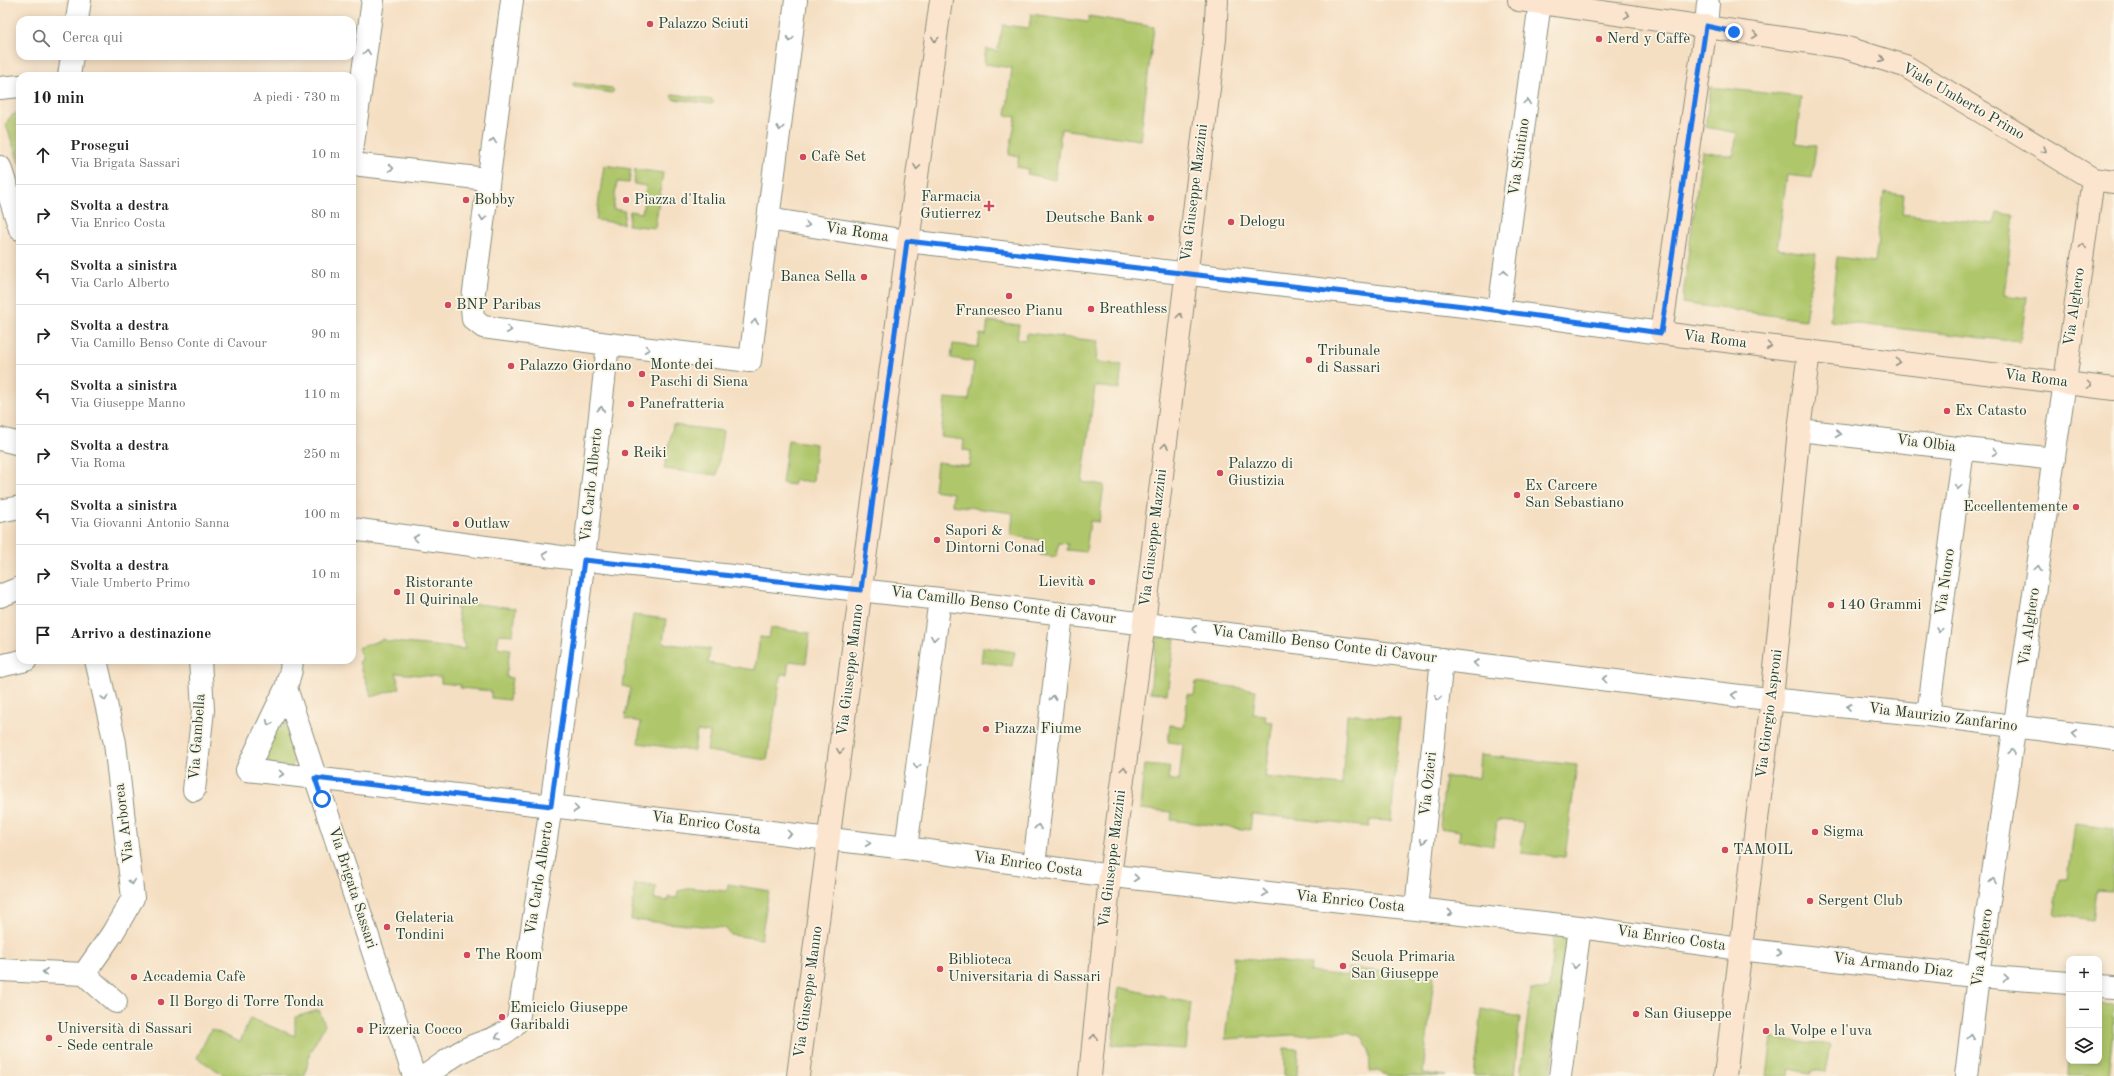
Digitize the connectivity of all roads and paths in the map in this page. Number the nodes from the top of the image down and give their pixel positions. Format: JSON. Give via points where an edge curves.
{"nodes":[{"id":1,"x":80,"y":0,"type":"edge"},
{"id":2,"x":373,"y":0,"type":"edge"},
{"id":3,"x":512,"y":0,"type":"edge"},
{"id":4,"x":796,"y":0,"type":"edge"},
{"id":5,"x":941,"y":0,"type":"edge"},
{"id":6,"x":1218,"y":0,"type":"edge"},
{"id":7,"x":1519,"y":0,"type":"edge"},
{"id":8,"x":1540,"y":2,"type":"junction"},
{"id":9,"x":1708,"y":3,"type":"dead end"},
{"id":10,"x":78,"y":16,"type":"edge"},
{"id":11,"x":1706,"y":26,"type":"junction"},
{"id":12,"x":71,"y":60,"type":"edge"},
{"id":13,"x":70,"y":72,"type":"edge"},
{"id":14,"x":16,"y":86,"type":"edge"},
{"id":15,"x":0,"y":88,"type":"edge"},
{"id":16,"x":356,"y":104,"type":"edge"},
{"id":17,"x":356,"y":164,"type":"edge"},
{"id":18,"x":0,"y":167,"type":"edge"},
{"id":19,"x":488,"y":179,"type":"junction"},
{"id":20,"x":2092,"y":179,"type":"junction"},
{"id":21,"x":2114,"y":182,"type":"edge"},
{"id":22,"x":16,"y":217,"type":"edge"},
{"id":23,"x":768,"y":219,"type":"junction"},
{"id":24,"x":907,"y":241,"type":"junction"},
{"id":25,"x":1185,"y":273,"type":"junction"},
{"id":26,"x":1499,"y":311,"type":"junction"},
{"id":27,"x":1661,"y":333,"type":"junction"},
{"id":28,"x":608,"y":344,"type":"junction"},
{"id":29,"x":1809,"y":351,"type":"junction"},
{"id":30,"x":2065,"y":382,"type":"junction"},
{"id":31,"x":2114,"y":389,"type":"edge"},
{"id":32,"x":1799,"y":430,"type":"junction"},
{"id":33,"x":0,"y":439,"type":"edge"},
{"id":34,"x":16,"y":443,"type":"edge"},
{"id":35,"x":1963,"y":449,"type":"junction"},
{"id":36,"x":2054,"y":459,"type":"junction"},
{"id":37,"x":16,"y":508,"type":"edge"},
{"id":38,"x":0,"y":511,"type":"edge"},
{"id":39,"x":356,"y":530,"type":"edge"},
{"id":40,"x":584,"y":560,"type":"junction"},
{"id":41,"x":16,"y":590,"type":"edge"},
{"id":42,"x":861,"y":590,"type":"junction"},
{"id":43,"x":0,"y":596,"type":"edge"},
{"id":44,"x":940,"y":599,"type":"junction"},
{"id":45,"x":1062,"y":614,"type":"junction"},
{"id":46,"x":1144,"y":623,"type":"junction"},
{"id":47,"x":1442,"y":659,"type":"junction"},
{"id":48,"x":16,"y":662,"type":"edge"},
{"id":49,"x":97,"y":664,"type":"edge"},
{"id":50,"x":200,"y":664,"type":"edge"},
{"id":51,"x":0,"y":666,"type":"edge"},
{"id":52,"x":289,"y":669,"type":"edge"},
{"id":53,"x":1772,"y":699,"type":"junction"},
{"id":54,"x":1928,"y":715,"type":"junction"},
{"id":55,"x":2016,"y":727,"type":"junction"},
{"id":56,"x":2114,"y":738,"type":"edge"},
{"id":57,"x":315,"y":778,"type":"junction"},
{"id":58,"x":194,"y":790,"type":"dead end"},
{"id":59,"x":551,"y":806,"type":"junction"},
{"id":60,"x":829,"y":839,"type":"junction"},
{"id":61,"x":906,"y":848,"type":"junction"},
{"id":62,"x":1034,"y":866,"type":"junction"},
{"id":63,"x":1110,"y":876,"type":"junction"},
{"id":64,"x":1416,"y":909,"type":"junction"},
{"id":65,"x":1580,"y":927,"type":"junction"},
{"id":66,"x":1740,"y":949,"type":"junction"},
{"id":67,"x":3,"y":970,"type":"edge"},
{"id":68,"x":84,"y":974,"type":"junction"},
{"id":69,"x":1978,"y":976,"type":"junction"},
{"id":70,"x":2066,"y":983,"type":"edge"},
{"id":71,"x":2102,"y":986,"type":"edge"},
{"id":72,"x":2114,"y":987,"type":"edge"},
{"id":73,"x":116,"y":1002,"type":"dead end"},
{"id":74,"x":414,"y":1076,"type":"edge"},
{"id":75,"x":425,"y":1076,"type":"edge"},
{"id":76,"x":798,"y":1076,"type":"edge"},
{"id":77,"x":1090,"y":1076,"type":"edge"},
{"id":78,"x":1560,"y":1076,"type":"edge"},
{"id":79,"x":1725,"y":1076,"type":"edge"},
{"id":80,"x":1966,"y":1076,"type":"edge"}],
"edges":[{"from":1,"to":10,"type":"street"},
{"from":16,"to":2,"type":"street","one_way":true},
{"from":19,"to":3,"type":"street","one_way":true},
{"from":4,"to":23,"type":"street","one_way":true},
{"from":5,"to":24,"type":"street","name":"Via Giuseppe Manno","one_way":true},
{"from":6,"to":25,"type":"street","name":"Via Giuseppe Mazzini"},
{"from":7,"to":8,"type":"street","name":"Viale Umberto Primo"},
{"from":8,"to":11,"type":"street","name":"Viale Umberto Primo","one_way":true},
{"from":26,"to":8,"type":"street","name":"Via Stintino","one_way":true},
{"from":9,"to":11,"type":"street"},
{"from":11,"to":20,"type":"street","name":"Viale Umberto Primo","one_way":true,"via":[[1844,47],[1906,66]]},
{"from":11,"to":27,"type":"street"},
{"from":12,"to":13,"type":"street"},
{"from":14,"to":15,"type":"street"},
{"from":17,"to":19,"type":"street","one_way":true},
{"from":18,"to":22,"type":"street"},
{"from":19,"to":28,"type":"street","one_way":true,"via":[[472,307],[473,319],[483,326]]},
{"from":20,"to":21,"type":"street","name":"Viale Umberto Primo"},
{"from":30,"to":20,"type":"street","name":"Via Alghero","one_way":true},
{"from":23,"to":24,"type":"street","name":"Via Roma","one_way":true},
{"from":28,"to":23,"type":"street","one_way":true,"via":[[750,361]]},
{"from":24,"to":25,"type":"street","name":"Via Roma"},
{"from":24,"to":42,"type":"street","name":"Via Giuseppe Manno"},
{"from":25,"to":26,"type":"street","name":"Via Roma"},
{"from":46,"to":25,"type":"street","name":"Via Giuseppe Mazzini","one_way":true},
{"from":26,"to":27,"type":"street","name":"Via Roma"},
{"from":27,"to":29,"type":"street","name":"Via Roma","one_way":true},
{"from":40,"to":28,"type":"street","name":"Via Carlo Alberto","one_way":true},
{"from":29,"to":30,"type":"street","name":"Via Roma","one_way":true},
{"from":29,"to":32,"type":"street","name":"Via Giorgio Asproni"},
{"from":30,"to":31,"type":"street","name":"Via Roma","one_way":true},
{"from":30,"to":36,"type":"street","name":"Via Alghero"},
{"from":32,"to":35,"type":"street","name":"Via Olbia","one_way":true},
{"from":32,"to":53,"type":"street","name":"Via Giorgio Asproni"},
{"from":33,"to":34,"type":"street"},
{"from":35,"to":36,"type":"street","name":"Via Olbia","one_way":true},
{"from":35,"to":54,"type":"street","name":"Via Nuoro","one_way":true},
{"from":55,"to":36,"type":"street","name":"Via Alghero","one_way":true},
{"from":37,"to":38,"type":"street"},
{"from":40,"to":39,"type":"street","name":"Via Camillo Benso Conte di Cavour","one_way":true},
{"from":40,"to":42,"type":"street","name":"Via Camillo Benso Conte di Cavour"},
{"from":40,"to":59,"type":"street","name":"Via Carlo Alberto"},
{"from":41,"to":43,"type":"street"},
{"from":42,"to":44,"type":"street","name":"Via Camillo Benso Conte di Cavour"},
{"from":42,"to":60,"type":"street","name":"Via Giuseppe Manno","one_way":true},
{"from":44,"to":45,"type":"street","name":"Via Camillo Benso Conte di Cavour"},
{"from":44,"to":61,"type":"street","one_way":true},
{"from":45,"to":46,"type":"street","name":"Via Camillo Benso Conte di Cavour"},
{"from":62,"to":45,"type":"street","one_way":true},
{"from":47,"to":46,"type":"street","name":"Via Camillo Benso Conte di Cavour","one_way":true},
{"from":63,"to":46,"type":"street","name":"Via Giuseppe Mazzini","one_way":true},
{"from":53,"to":47,"type":"street","name":"Via Camillo Benso Conte di Cavour","one_way":true},
{"from":47,"to":64,"type":"street","name":"Via Ozieri","one_way":true},
{"from":48,"to":51,"type":"street"},
{"from":49,"to":68,"type":"street","name":"Via Arborea","one_way":true,"via":[[115,743],[133,898]]},
{"from":50,"to":58,"type":"street","name":"Via Gambella","via":[[203,710]]},
{"from":52,"to":57,"type":"street","name":"Via Brigata Sassari"},
{"from":52,"to":57,"type":"street","name":"Via Brigata Sassari","one_way":true,"via":[[247,770]]},
{"from":54,"to":53,"type":"street","name":"Via Maurizio Zanfarino","one_way":true},
{"from":53,"to":66,"type":"street","name":"Via Giorgio Asproni"},
{"from":54,"to":55,"type":"street","name":"Via Maurizio Zanfarino"},
{"from":56,"to":55,"type":"street","name":"Via Maurizio Zanfarino","one_way":true},
{"from":69,"to":55,"type":"street","name":"Via Alghero","one_way":true},
{"from":57,"to":59,"type":"street","name":"Via Enrico Costa"},
{"from":57,"to":74,"type":"street","name":"Via Brigata Sassari"},
{"from":59,"to":60,"type":"street","name":"Via Enrico Costa","one_way":true},
{"from":59,"to":75,"type":"street","name":"Via Carlo Alberto","one_way":true,"via":[[518,1021],[509,1032],[499,1038],[465,1049]]},
{"from":60,"to":61,"type":"street","name":"Via Enrico Costa","one_way":true},
{"from":60,"to":76,"type":"street","name":"Via Giuseppe Manno"},
{"from":61,"to":62,"type":"street","name":"Via Enrico Costa"},
{"from":62,"to":63,"type":"street","name":"Via Enrico Costa"},
{"from":63,"to":64,"type":"street","name":"Via Enrico Costa","one_way":true},
{"from":77,"to":63,"type":"street","name":"Via Giuseppe Mazzini","one_way":true},
{"from":64,"to":65,"type":"street","name":"Via Enrico Costa","one_way":true},
{"from":65,"to":66,"type":"street","name":"Via Enrico Costa"},
{"from":65,"to":78,"type":"street","one_way":true},
{"from":66,"to":69,"type":"street","name":"Via Armando Diaz","one_way":true},
{"from":66,"to":79,"type":"street","name":"Via Giorgio Asproni"},
{"from":68,"to":67,"type":"street","one_way":true},
{"from":68,"to":73,"type":"street"},
{"from":69,"to":70,"type":"street","name":"Via Armando Diaz","one_way":true},
{"from":80,"to":69,"type":"street","name":"Via Alghero","one_way":true},
{"from":71,"to":72,"type":"street"}]}
